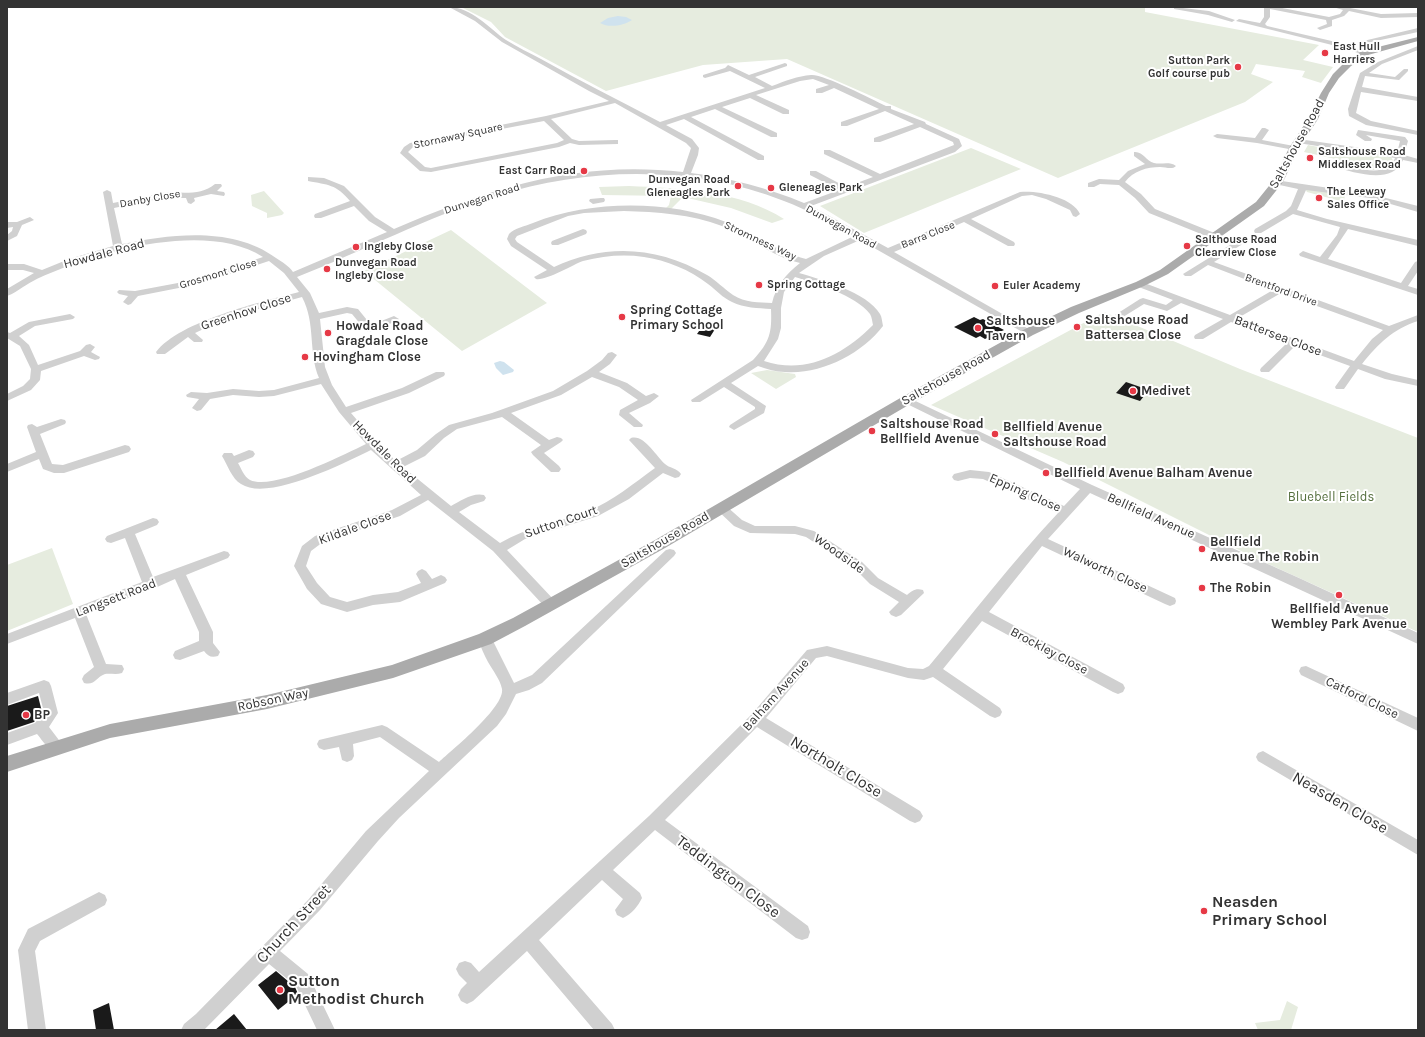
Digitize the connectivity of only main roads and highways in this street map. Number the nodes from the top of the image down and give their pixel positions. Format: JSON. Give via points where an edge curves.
{"nodes":[{"id":1,"x":1418,"y":39,"type":"edge"},
{"id":2,"x":485,"y":639,"type":"joint"},
{"id":3,"x":7,"y":764,"type":"edge"}],
"edges":[{"from":1,"to":2,"type":"main road","name":"Saltshouse Road","via":[[1365,53],[1348,64],[1336,76],[1278,182],[1260,204],[1164,272],[1029,332],[660,544]]},
{"from":2,"to":3,"type":"main road","name":"Robson Way","via":[[386,673],[273,701],[110,731]]}]}
